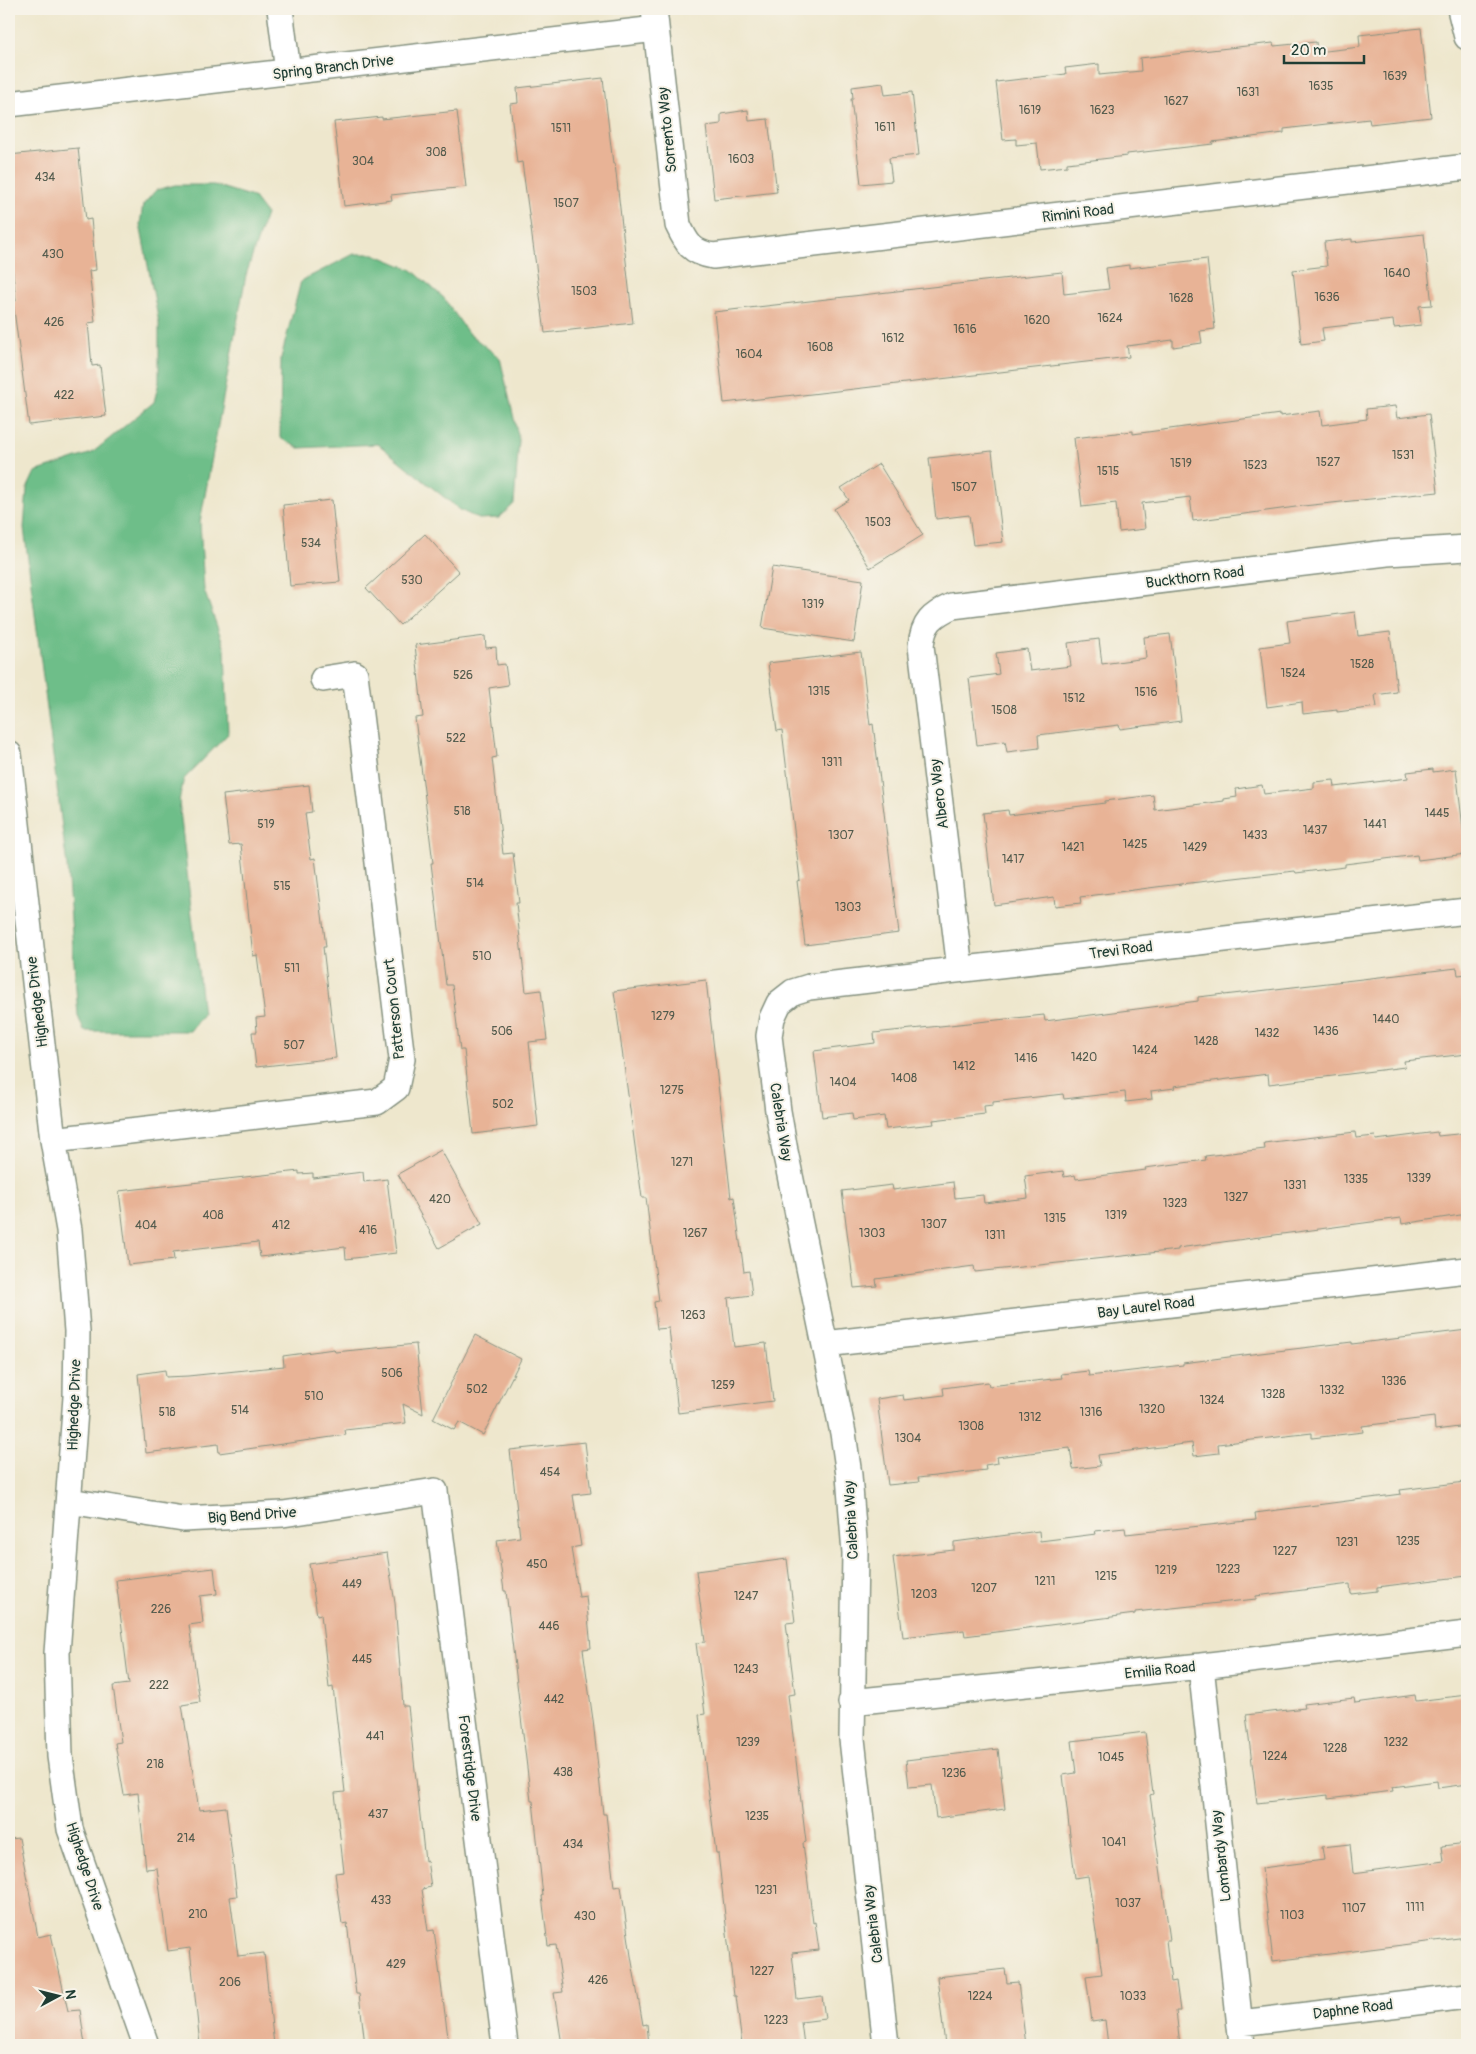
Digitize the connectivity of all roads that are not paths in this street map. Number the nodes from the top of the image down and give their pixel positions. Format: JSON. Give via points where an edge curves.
{"nodes":[{"id":1,"x":280,"y":9,"type":"edge"},
{"id":2,"x":1460,"y":9,"type":"edge"},
{"id":3,"x":655,"y":19,"type":"edge"},
{"id":4,"x":1467,"y":37,"type":"edge"},
{"id":5,"x":288,"y":72,"type":"junction"},
{"id":6,"x":9,"y":104,"type":"edge"},
{"id":7,"x":1467,"y":167,"type":"edge"},
{"id":8,"x":690,"y":247,"type":"joint"},
{"id":9,"x":1467,"y":548,"type":"edge"},
{"id":10,"x":928,"y":621,"type":"joint"},
{"id":11,"x":323,"y":679,"type":"dead end"},
{"id":12,"x":9,"y":754,"type":"edge"},
{"id":13,"x":16,"y":880,"type":"edge"},
{"id":14,"x":1467,"y":911,"type":"edge"},
{"id":15,"x":960,"y":969,"type":"junction"},
{"id":16,"x":779,"y":1003,"type":"joint"},
{"id":17,"x":54,"y":1140,"type":"junction"},
{"id":18,"x":1467,"y":1270,"type":"edge"},
{"id":19,"x":825,"y":1344,"type":"junction"},
{"id":20,"x":435,"y":1491,"type":"joint"},
{"id":21,"x":69,"y":1501,"type":"junction"},
{"id":22,"x":1467,"y":1634,"type":"edge"},
{"id":23,"x":1201,"y":1666,"type":"junction"},
{"id":24,"x":851,"y":1702,"type":"junction"},
{"id":25,"x":1467,"y":1996,"type":"edge"},
{"id":26,"x":1241,"y":2034,"type":"edge"},
{"id":27,"x":146,"y":2045,"type":"edge"},
{"id":28,"x":505,"y":2045,"type":"edge"},
{"id":29,"x":886,"y":2045,"type":"edge"}],
"edges":[{"from":1,"to":5,"type":"street"},
{"from":2,"to":4,"type":"street"},
{"from":3,"to":5,"type":"street","name":"Spring Branch Drive"},
{"from":3,"to":8,"type":"street","name":"Sorrento Way","via":[[678,224]]},
{"from":5,"to":6,"type":"street","name":"Spring Branch Drive"},
{"from":7,"to":8,"type":"street","name":"Rimini Road","via":[[713,256]]},
{"from":9,"to":10,"type":"street","name":"Buckthorn Road","via":[[1387,553],[952,606]]},
{"from":10,"to":15,"type":"street","name":"Albero Way","via":[[921,646]]},
{"from":11,"to":17,"type":"street","name":"Patterson Court","via":[[355,674],[402,1059],[396,1088],[377,1102]]},
{"from":12,"to":13,"type":"street","name":"Highedge Drive"},
{"from":13,"to":17,"type":"street","name":"Highedge Drive"},
{"from":14,"to":15,"type":"street","name":"Trevi Road"},
{"from":15,"to":16,"type":"street","name":"Trevi Road","via":[[809,987],[793,992]]},
{"from":16,"to":19,"type":"street","name":"Calebria Way","via":[[769,1036],[778,1112]]},
{"from":17,"to":21,"type":"street","name":"Highedge Drive","via":[[68,1230],[76,1332],[76,1397]]},
{"from":18,"to":19,"type":"street","name":"Bay Laurel Road"},
{"from":19,"to":24,"type":"street","name":"Calebria Way","via":[[843,1433],[853,1512]]},
{"from":20,"to":21,"type":"street","name":"Big Bend Drive","via":[[283,1514],[183,1519]]},
{"from":20,"to":28,"type":"street","name":"Forestridge Drive"},
{"from":21,"to":27,"type":"street","name":"Highedge Drive","via":[[57,1653],[60,1756],[70,1830]]},
{"from":22,"to":23,"type":"street","name":"Emilia Road"},
{"from":23,"to":24,"type":"street","name":"Emilia Road"},
{"from":23,"to":26,"type":"street","name":"Lombardy Way"},
{"from":24,"to":29,"type":"street","name":"Calebria Way","via":[[856,1782]]},
{"from":25,"to":26,"type":"street","name":"Daphne Road"}]}
